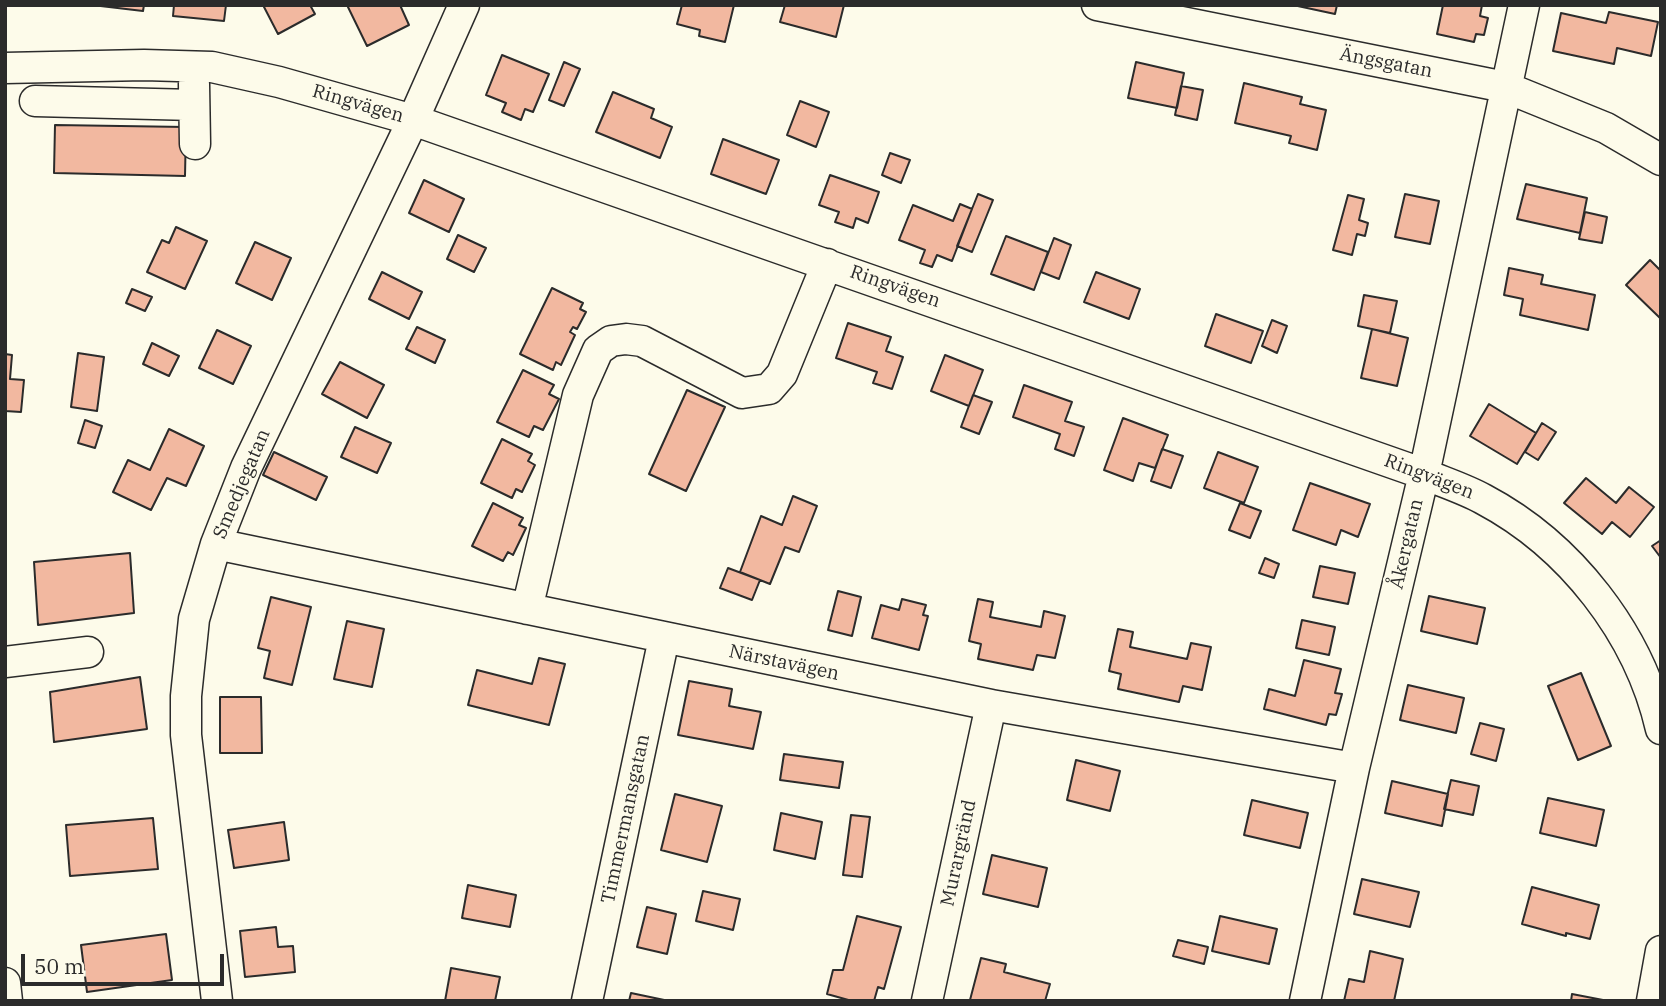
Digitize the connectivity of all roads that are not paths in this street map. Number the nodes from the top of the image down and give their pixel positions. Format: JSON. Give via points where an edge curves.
{"nodes":[{"id":1,"x":464,"y":5,"type":"edge"},
{"id":2,"x":1097,"y":5,"type":"edge"},
{"id":3,"x":1524,"y":5,"type":"edge"},
{"id":4,"x":194,"y":66,"type":"junction"},
{"id":5,"x":5,"y":68,"type":"edge"},
{"id":6,"x":1505,"y":87,"type":"junction"},
{"id":7,"x":35,"y":101,"type":"dead end"},
{"id":8,"x":194,"y":105,"type":"junction"},
{"id":9,"x":413,"y":120,"type":"junction"},
{"id":10,"x":194,"y":144,"type":"dead end"},
{"id":11,"x":1661,"y":160,"type":"edge"},
{"id":12,"x":827,"y":264,"type":"junction"},
{"id":13,"x":1424,"y":474,"type":"junction"},
{"id":14,"x":216,"y":544,"type":"junction"},
{"id":15,"x":527,"y":609,"type":"junction"},
{"id":16,"x":664,"y":638,"type":"junction"},
{"id":17,"x":88,"y":652,"type":"dead end"},
{"id":18,"x":5,"y":662,"type":"edge"},
{"id":19,"x":991,"y":705,"type":"junction"},
{"id":20,"x":1661,"y":729,"type":"edge"},
{"id":21,"x":1354,"y":768,"type":"junction"},
{"id":22,"x":1661,"y":951,"type":"edge"},
{"id":23,"x":5,"y":983,"type":"edge"},
{"id":24,"x":7,"y":1001,"type":"edge"},
{"id":25,"x":217,"y":1001,"type":"edge"},
{"id":26,"x":587,"y":1001,"type":"edge"},
{"id":27,"x":927,"y":1001,"type":"edge"},
{"id":28,"x":1305,"y":1001,"type":"edge"},
{"id":29,"x":1652,"y":1001,"type":"edge"}],
"edges":[{"from":1,"to":9,"type":"street","name":"Smedjegatan"},
{"from":2,"to":6,"type":"street","name":"Ängsgatan"},
{"from":3,"to":6,"type":"street","name":"Åkergatan"},
{"from":4,"to":5,"type":"street","name":"Ringvägen"},
{"from":4,"to":8,"type":"street"},
{"from":4,"to":9,"type":"street","name":"Ringvägen","via":[[279,82]]},
{"from":6,"to":11,"type":"street","name":"Ängsgatan","via":[[1606,128]]},
{"from":6,"to":13,"type":"street","name":"Åkergatan"},
{"from":7,"to":8,"type":"street"},
{"from":8,"to":10,"type":"street"},
{"from":9,"to":12,"type":"street","name":"Ringvägen"},
{"from":9,"to":14,"type":"street","name":"Smedjegatan","via":[[246,468]]},
{"from":12,"to":13,"type":"street","name":"Ringvägen"},
{"from":12,"to":15,"type":"street","via":[[782,374],[769,389],[742,393],[642,341],[611,341],[598,350],[578,395]]},
{"from":13,"to":20,"type":"street","name":"Ringvägen","via":[[1483,498],[1536,533],[1582,578],[1630,645]]},
{"from":13,"to":21,"type":"street","name":"Åkergatan"},
{"from":14,"to":15,"type":"street","name":"Närstavägen"},
{"from":14,"to":25,"type":"street","name":"Smedjegatan","via":[[194,619],[186,735]]},
{"from":15,"to":16,"type":"street","name":"Närstavägen"},
{"from":16,"to":19,"type":"street","name":"Närstavägen"},
{"from":16,"to":26,"type":"street","name":"Timmermansgatan"},
{"from":17,"to":18,"type":"street"},
{"from":19,"to":21,"type":"street","name":"Närstavägen"},
{"from":19,"to":27,"type":"street","name":"Murargränd"},
{"from":21,"to":28,"type":"street","name":"Åkergatan"},
{"from":22,"to":29,"type":"street"},
{"from":23,"to":24,"type":"street"}]}
